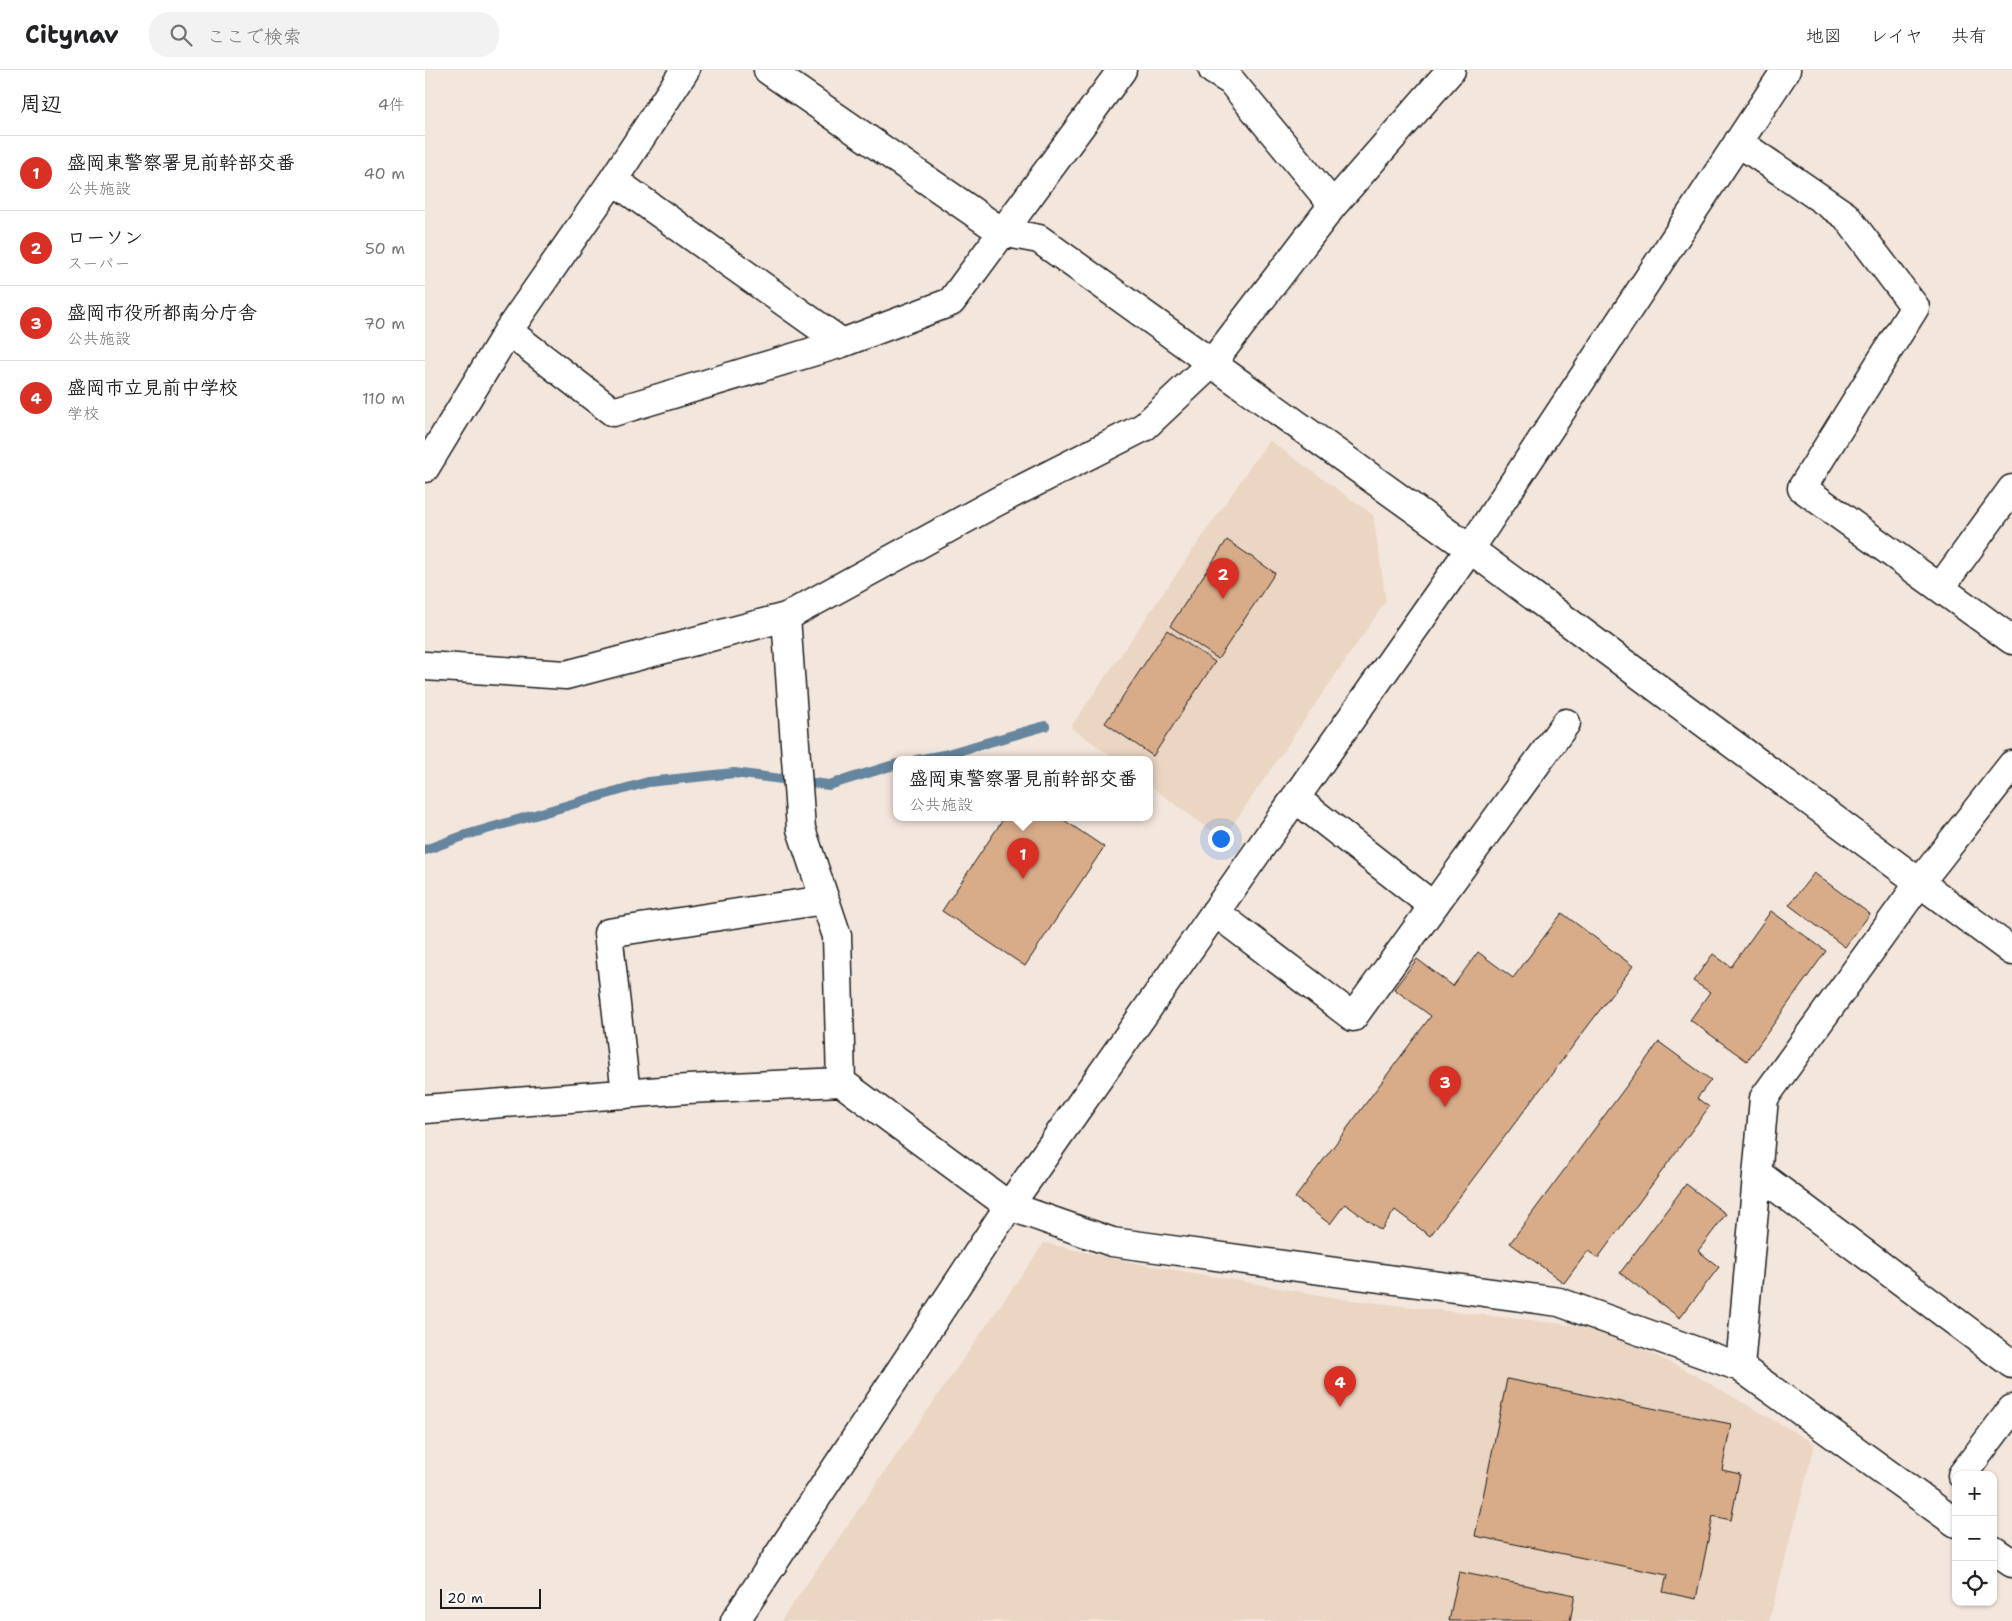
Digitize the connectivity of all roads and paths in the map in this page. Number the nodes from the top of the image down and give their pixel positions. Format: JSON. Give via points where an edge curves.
{"nodes":[{"id":1,"x":685,"y":70,"type":"edge"},
{"id":2,"x":768,"y":70,"type":"edge"},
{"id":3,"x":1122,"y":70,"type":"edge"},
{"id":4,"x":1451,"y":70,"type":"edge"},
{"id":5,"x":1786,"y":70,"type":"edge"},
{"id":6,"x":1227,"y":74,"type":"edge"},
{"id":7,"x":1738,"y":142,"type":"junction"},
{"id":8,"x":613,"y":180,"type":"junction"},
{"id":9,"x":1333,"y":205,"type":"junction"},
{"id":10,"x":1002,"y":232,"type":"junction"},
{"id":11,"x":508,"y":331,"type":"junction"},
{"id":12,"x":842,"y":343,"type":"junction"},
{"id":13,"x":1212,"y":363,"type":"junction"},
{"id":14,"x":425,"y":468,"type":"edge"},
{"id":15,"x":2012,"y":489,"type":"edge"},
{"id":16,"x":1470,"y":549,"type":"junction"},
{"id":17,"x":1940,"y":588,"type":"junction"},
{"id":18,"x":785,"y":617,"type":"junction"},
{"id":19,"x":2012,"y":640,"type":"edge"},
{"id":20,"x":425,"y":666,"type":"edge"},
{"id":21,"x":1567,"y":722,"type":"dead end"},
{"id":22,"x":2012,"y":764,"type":"edge"},
{"id":23,"x":1295,"y":798,"type":"junction"},
{"id":24,"x":1920,"y":882,"type":"junction"},
{"id":25,"x":824,"y":900,"type":"junction"},
{"id":26,"x":1433,"y":906,"type":"junction"},
{"id":27,"x":1215,"y":912,"type":"junction"},
{"id":28,"x":2012,"y":950,"type":"edge"},
{"id":29,"x":841,"y":1082,"type":"junction"},
{"id":30,"x":626,"y":1094,"type":"junction"},
{"id":31,"x":425,"y":1109,"type":"edge"},
{"id":32,"x":1757,"y":1173,"type":"junction"},
{"id":33,"x":1009,"y":1206,"type":"junction"},
{"id":34,"x":2012,"y":1364,"type":"edge"},
{"id":35,"x":1740,"y":1367,"type":"junction"},
{"id":36,"x":2012,"y":1409,"type":"edge"},
{"id":37,"x":1965,"y":1471,"type":"edge"},
{"id":38,"x":1952,"y":1496,"type":"edge"},
{"id":39,"x":1946,"y":1516,"type":"edge"},
{"id":40,"x":1997,"y":1553,"type":"edge"},
{"id":41,"x":2012,"y":1563,"type":"edge"},
{"id":42,"x":735,"y":1621,"type":"edge"}],
"edges":[{"from":1,"to":8,"type":"street"},
{"from":2,"to":10,"type":"street"},
{"from":3,"to":10,"type":"street"},
{"from":4,"to":9,"type":"street"},
{"from":5,"to":7,"type":"street"},
{"from":6,"to":9,"type":"street"},
{"from":7,"to":16,"type":"street"},
{"from":7,"to":17,"type":"street","via":[[1845,216],[1915,307],[1802,488]]},
{"from":8,"to":11,"type":"street"},
{"from":8,"to":12,"type":"street"},
{"from":9,"to":13,"type":"street"},
{"from":10,"to":12,"type":"street","via":[[951,302]]},
{"from":10,"to":13,"type":"street","via":[[1039,239]]},
{"from":11,"to":12,"type":"street","via":[[613,412]]},
{"from":11,"to":14,"type":"street"},
{"from":13,"to":16,"type":"street"},
{"from":13,"to":18,"type":"street","via":[[1144,427],[998,500]]},
{"from":15,"to":17,"type":"street"},
{"from":16,"to":23,"type":"street"},
{"from":16,"to":24,"type":"street"},
{"from":17,"to":19,"type":"street"},
{"from":18,"to":20,"type":"street","via":[[566,675]]},
{"from":18,"to":25,"type":"street","via":[[801,829]]},
{"from":21,"to":26,"type":"street"},
{"from":22,"to":24,"type":"street"},
{"from":23,"to":26,"type":"street"},
{"from":23,"to":27,"type":"street"},
{"from":24,"to":28,"type":"street"},
{"from":24,"to":32,"type":"street","via":[[1764,1098]]},
{"from":25,"to":29,"type":"street","via":[[837,936]]},
{"from":25,"to":30,"type":"street","via":[[607,933]]},
{"from":26,"to":27,"type":"street","via":[[1353,1017]]},
{"from":27,"to":33,"type":"street"},
{"from":29,"to":30,"type":"street","via":[[688,1088]]},
{"from":29,"to":33,"type":"street"},
{"from":30,"to":31,"type":"street"},
{"from":32,"to":34,"type":"street"},
{"from":32,"to":35,"type":"street"},
{"from":33,"to":35,"type":"street","via":[[1112,1242],[1559,1302]]},
{"from":33,"to":42,"type":"street"},
{"from":35,"to":39,"type":"street"},
{"from":36,"to":37,"type":"street"},
{"from":38,"to":39,"type":"street"},
{"from":40,"to":41,"type":"street"}]}
